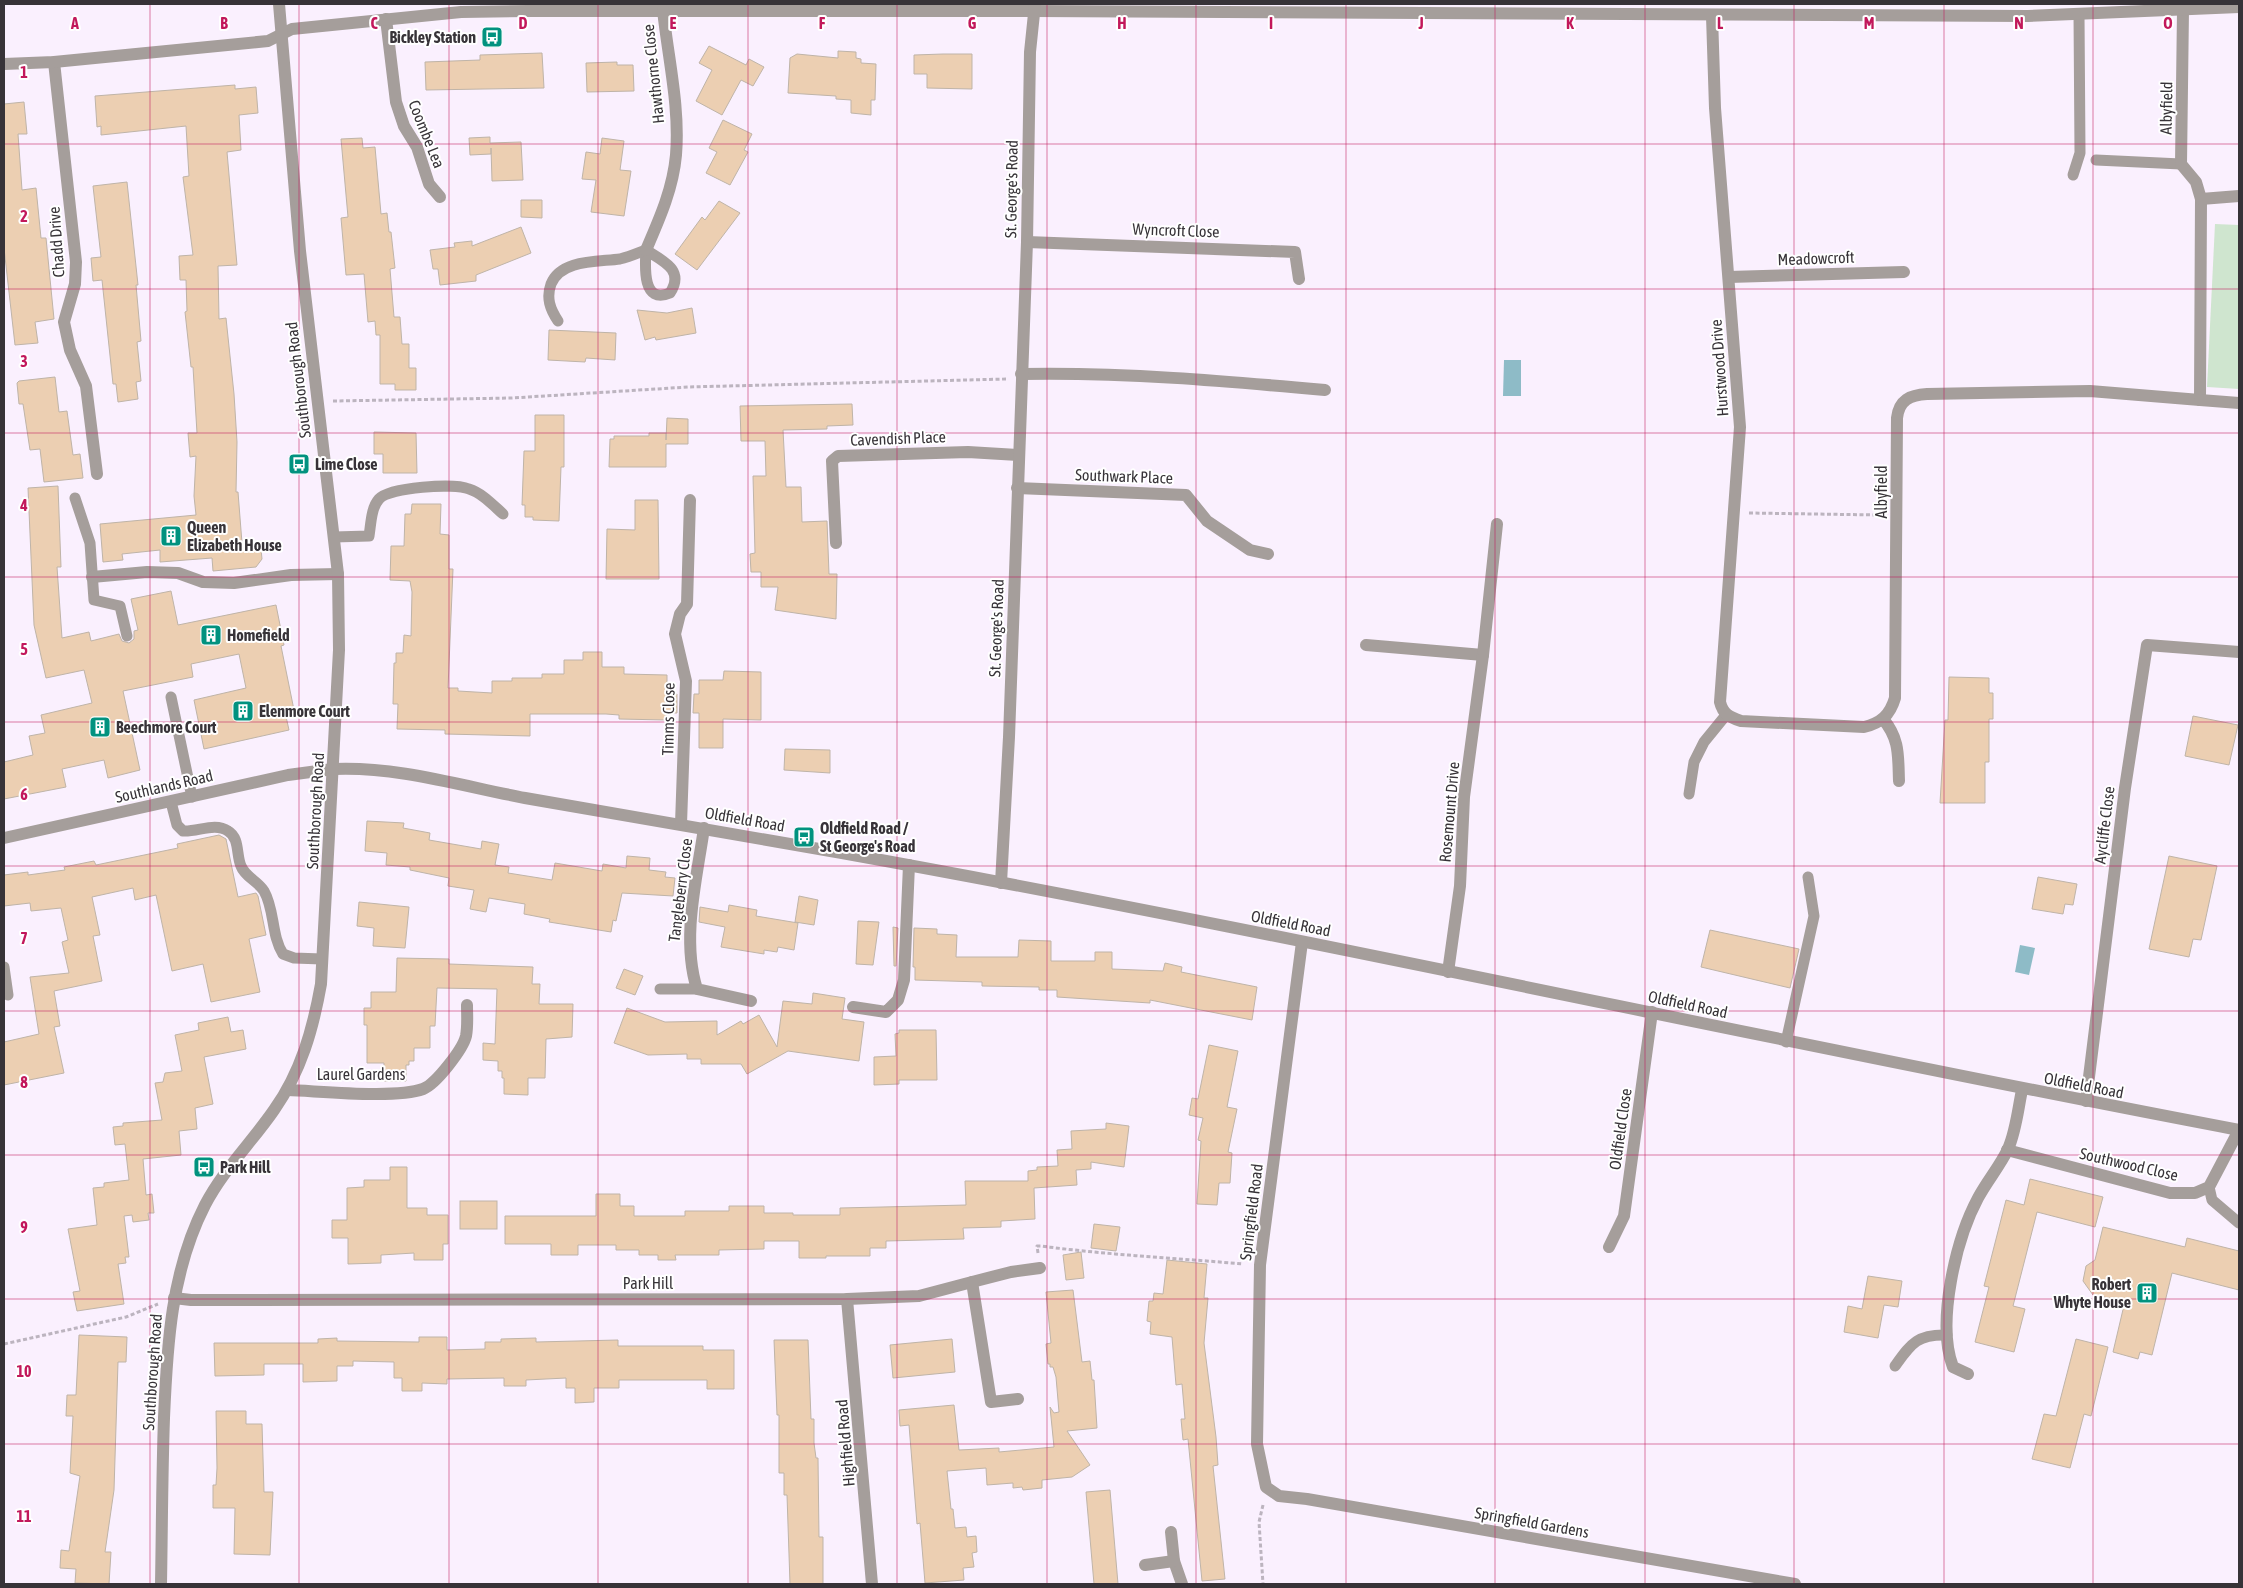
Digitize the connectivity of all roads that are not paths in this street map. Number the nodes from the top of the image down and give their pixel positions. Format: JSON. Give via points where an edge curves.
{"nodes":[{"id":1,"x":279,"y":4,"type":"edge"},
{"id":2,"x":527,"y":7,"type":"edge"},
{"id":3,"x":1035,"y":7,"type":"edge"},
{"id":4,"x":2239,"y":7,"type":"edge"},
{"id":5,"x":508,"y":8,"type":"edge"},
{"id":6,"x":668,"y":8,"type":"edge"},
{"id":7,"x":2028,"y":10,"type":"edge"},
{"id":8,"x":2183,"y":10,"type":"junction"},
{"id":9,"x":2079,"y":14,"type":"junction"},
{"id":10,"x":1712,"y":16,"type":"junction"},
{"id":11,"x":386,"y":19,"type":"junction"},
{"id":12,"x":282,"y":35,"type":"junction"},
{"id":13,"x":54,"y":62,"type":"junction"},
{"id":14,"x":4,"y":64,"type":"edge"},
{"id":15,"x":2096,"y":160,"type":"dead end"},
{"id":16,"x":2181,"y":164,"type":"junction"},
{"id":17,"x":2073,"y":175,"type":"dead end"},
{"id":18,"x":440,"y":196,"type":"dead end"},
{"id":19,"x":2239,"y":196,"type":"edge"},
{"id":20,"x":2201,"y":199,"type":"junction"},
{"id":21,"x":1027,"y":242,"type":"junction"},
{"id":22,"x":646,"y":250,"type":"joint"},
{"id":23,"x":1904,"y":272,"type":"dead end"},
{"id":24,"x":1729,"y":277,"type":"junction"},
{"id":25,"x":1299,"y":279,"type":"dead end"},
{"id":26,"x":558,"y":320,"type":"dead end"},
{"id":27,"x":1021,"y":374,"type":"junction"},
{"id":28,"x":1325,"y":390,"type":"dead end"},
{"id":29,"x":2200,"y":400,"type":"junction"},
{"id":30,"x":2239,"y":403,"type":"edge"},
{"id":31,"x":1018,"y":455,"type":"junction"},
{"id":32,"x":97,"y":474,"type":"dead end"},
{"id":33,"x":1017,"y":488,"type":"junction"},
{"id":34,"x":75,"y":498,"type":"dead end"},
{"id":35,"x":690,"y":500,"type":"dead end"},
{"id":36,"x":503,"y":514,"type":"dead end"},
{"id":37,"x":1497,"y":524,"type":"dead end"},
{"id":38,"x":334,"y":537,"type":"junction"},
{"id":39,"x":836,"y":543,"type":"dead end"},
{"id":40,"x":1268,"y":554,"type":"dead end"},
{"id":41,"x":338,"y":574,"type":"junction"},
{"id":42,"x":92,"y":577,"type":"junction"},
{"id":43,"x":127,"y":636,"type":"dead end"},
{"id":44,"x":1366,"y":645,"type":"dead end"},
{"id":45,"x":2239,"y":652,"type":"edge"},
{"id":46,"x":1484,"y":655,"type":"junction"},
{"id":47,"x":171,"y":697,"type":"dead end"},
{"id":48,"x":1726,"y":715,"type":"junction"},
{"id":49,"x":1883,"y":719,"type":"junction"},
{"id":50,"x":332,"y":769,"type":"junction"},
{"id":51,"x":1899,"y":781,"type":"dead end"},
{"id":52,"x":1689,"y":794,"type":"dead end"},
{"id":53,"x":192,"y":797,"type":"junction"},
{"id":54,"x":171,"y":802,"type":"junction"},
{"id":55,"x":681,"y":824,"type":"junction"},
{"id":56,"x":704,"y":828,"type":"junction"},
{"id":57,"x":4,"y":838,"type":"edge"},
{"id":58,"x":909,"y":865,"type":"junction"},
{"id":59,"x":1808,"y":878,"type":"dead end"},
{"id":60,"x":1001,"y":883,"type":"junction"},
{"id":61,"x":1302,"y":942,"type":"junction"},
{"id":62,"x":322,"y":959,"type":"junction"},
{"id":63,"x":4,"y":967,"type":"edge"},
{"id":64,"x":1448,"y":972,"type":"junction"},
{"id":65,"x":660,"y":989,"type":"dead end"},
{"id":66,"x":697,"y":989,"type":"junction"},
{"id":67,"x":8,"y":995,"type":"dead end"},
{"id":68,"x":751,"y":1001,"type":"dead end"},
{"id":69,"x":467,"y":1005,"type":"dead end"},
{"id":70,"x":854,"y":1007,"type":"dead end"},
{"id":71,"x":1652,"y":1012,"type":"junction"},
{"id":72,"x":1786,"y":1042,"type":"junction"},
{"id":73,"x":288,"y":1090,"type":"junction"},
{"id":74,"x":2022,"y":1090,"type":"junction"},
{"id":75,"x":2086,"y":1102,"type":"junction"},
{"id":76,"x":2239,"y":1130,"type":"edge"},
{"id":77,"x":2007,"y":1150,"type":"junction"},
{"id":78,"x":2209,"y":1187,"type":"junction"},
{"id":79,"x":2239,"y":1223,"type":"edge"},
{"id":80,"x":1609,"y":1247,"type":"dead end"},
{"id":81,"x":1040,"y":1268,"type":"road end"},
{"id":82,"x":972,"y":1282,"type":"junction"},
{"id":83,"x":174,"y":1298,"type":"junction"},
{"id":84,"x":847,"y":1298,"type":"junction"},
{"id":85,"x":1947,"y":1335,"type":"junction"},
{"id":86,"x":1895,"y":1366,"type":"dead end"},
{"id":87,"x":1968,"y":1374,"type":"dead end"},
{"id":88,"x":1018,"y":1399,"type":"dead end"},
{"id":89,"x":1266,"y":1487,"type":"joint"},
{"id":90,"x":1171,"y":1532,"type":"dead end"},
{"id":91,"x":1174,"y":1561,"type":"junction"},
{"id":92,"x":1145,"y":1565,"type":"dead end"},
{"id":93,"x":161,"y":1584,"type":"edge"},
{"id":94,"x":872,"y":1584,"type":"edge"},
{"id":95,"x":1182,"y":1584,"type":"edge"},
{"id":96,"x":1795,"y":1584,"type":"edge"}],
"edges":[{"from":1,"to":12,"type":"street","name":"Southborough Road"},
{"from":2,"to":5,"type":"street"},
{"from":2,"to":6,"type":"street"},
{"from":3,"to":6,"type":"street"},
{"from":3,"to":10,"type":"street"},
{"from":3,"to":21,"type":"street","name":"St. George's Road","via":[[1030,52]]},
{"from":4,"to":8,"type":"street"},
{"from":5,"to":11,"type":"street"},
{"from":6,"to":22,"type":"street","name":"Hawthorne Close","via":[[666,50],[674,88],[676,155],[664,208]]},
{"from":7,"to":9,"type":"street"},
{"from":7,"to":10,"type":"street"},
{"from":8,"to":9,"type":"street"},
{"from":8,"to":16,"type":"street","name":"Albyfield"},
{"from":9,"to":17,"type":"lane","via":[[2080,153]]},
{"from":10,"to":24,"type":"street","name":"Hurstwood Drive","via":[[1715,108]]},
{"from":11,"to":12,"type":"street","via":[[292,29]]},
{"from":11,"to":18,"type":"street","name":"Coombe Lea","via":[[396,102],[404,126],[417,147],[429,184]]},
{"from":12,"to":13,"type":"street","via":[[268,41]]},
{"from":12,"to":38,"type":"street","name":"Southborough Road","via":[[300,251]]},
{"from":13,"to":14,"type":"street"},
{"from":13,"to":32,"type":"street","name":"Chadd Drive","via":[[76,262],[75,284],[64,322],[70,350],[86,386]]},
{"from":15,"to":16,"type":"lane"},
{"from":16,"to":20,"type":"street","via":[[2196,182]]},
{"from":19,"to":20,"type":"street"},
{"from":20,"to":29,"type":"street"},
{"from":21,"to":25,"type":"street","name":"Wyncroft Close","via":[[1295,252]]},
{"from":21,"to":27,"type":"street","name":"St. George's Road"},
{"from":22,"to":26,"type":"lane","via":[[622,258],[565,268],[554,277],[548,293],[551,310]]},
{"from":23,"to":24,"type":"street","name":"Meadowcroft"},
{"from":24,"to":48,"type":"street","name":"Hurstwood Drive","via":[[1740,427],[1720,702]]},
{"from":27,"to":28,"type":"street","via":[[1063,373]]},
{"from":27,"to":31,"type":"street","name":"St. George's Road"},
{"from":29,"to":30,"type":"street","name":"Albyfield"},
{"from":29,"to":49,"type":"street","name":"Albyfield","via":[[2090,391],[1914,395],[1904,400],[1898,408],[1897,418],[1895,698]]},
{"from":31,"to":33,"type":"street","name":"St. George's Road"},
{"from":31,"to":39,"type":"street","name":"Cavendish Place","via":[[968,452],[838,456],[832,461]]},
{"from":33,"to":40,"type":"street","name":"Southwark Place","via":[[1186,495],[1207,521],[1250,550]]},
{"from":33,"to":60,"type":"street","name":"St. George's Road"},
{"from":34,"to":42,"type":"lane","via":[[90,544]]},
{"from":35,"to":55,"type":"street","name":"Timms Close","via":[[687,604],[680,614],[675,634],[686,681]]},
{"from":36,"to":38,"type":"lane","via":[[469,489],[420,488],[379,498],[374,506],[369,536]]},
{"from":37,"to":46,"type":"street","name":"Rosemount Drive"},
{"from":38,"to":41,"type":"street","name":"Southborough Road"},
{"from":41,"to":42,"type":"street","via":[[291,575],[234,583],[203,582],[178,573]]},
{"from":41,"to":50,"type":"street","name":"Southborough Road","via":[[339,650]]},
{"from":42,"to":43,"type":"lane","via":[[94,600],[120,606]]},
{"from":44,"to":46,"type":"street"},
{"from":45,"to":75,"type":"street","name":"Aycliffe Close","via":[[2147,645],[2125,788]]},
{"from":46,"to":64,"type":"street","name":"Rosemount Drive","via":[[1464,797],[1460,886]]},
{"from":47,"to":53,"type":"lane"},
{"from":48,"to":49,"type":"street","via":[[1741,721],[1864,727]]},
{"from":48,"to":52,"type":"lane","via":[[1704,742],[1694,762]]},
{"from":49,"to":51,"type":"street","via":[[1893,730],[1897,742]]},
{"from":50,"to":53,"type":"street","name":"Southlands Road","via":[[288,775]]},
{"from":50,"to":55,"type":"street","name":"Oldfield Road","via":[[413,775]]},
{"from":50,"to":62,"type":"street","name":"Southborough Road"},
{"from":53,"to":54,"type":"street","name":"Southlands Road"},
{"from":54,"to":57,"type":"street","name":"Southlands Road"},
{"from":54,"to":62,"type":"lane","via":[[177,825],[183,831],[221,828],[230,831],[235,838],[240,866],[268,899],[278,946],[283,954],[294,958]]},
{"from":55,"to":56,"type":"street","name":"Oldfield Road"},
{"from":56,"to":58,"type":"street","name":"Oldfield Road"},
{"from":56,"to":66,"type":"street","name":"Tangleberry Close","via":[[688,944]]},
{"from":58,"to":60,"type":"street","name":"Oldfield Road"},
{"from":58,"to":70,"type":"street","via":[[904,980],[898,1000],[886,1012]]},
{"from":59,"to":72,"type":"lane","via":[[1814,916]]},
{"from":60,"to":61,"type":"street","name":"Oldfield Road"},
{"from":61,"to":64,"type":"street","name":"Oldfield Road"},
{"from":61,"to":89,"type":"street","name":"Springfield Road","via":[[1260,1265],[1257,1444]]},
{"from":62,"to":73,"type":"street","name":"Southborough Road","via":[[314,1021]]},
{"from":63,"to":67,"type":"lane"},
{"from":64,"to":71,"type":"street","name":"Oldfield Road"},
{"from":65,"to":66,"type":"lane"},
{"from":66,"to":68,"type":"street"},
{"from":69,"to":73,"type":"street","name":"Laurel Gardens","via":[[466,1036],[459,1052],[424,1088],[391,1092]]},
{"from":71,"to":72,"type":"street","name":"Oldfield Road"},
{"from":71,"to":80,"type":"street","name":"Oldfield Close","via":[[1624,1216]]},
{"from":72,"to":74,"type":"street","name":"Oldfield Road"},
{"from":73,"to":83,"type":"street","name":"Southborough Road","via":[[205,1206]]},
{"from":74,"to":75,"type":"street","name":"Oldfield Road"},
{"from":74,"to":77,"type":"street"},
{"from":75,"to":76,"type":"street","name":"Oldfield Road"},
{"from":76,"to":78,"type":"street"},
{"from":77,"to":78,"type":"street","name":"Southwood Close","via":[[2170,1193],[2195,1193]]},
{"from":77,"to":85,"type":"street","via":[[1962,1234]]},
{"from":78,"to":79,"type":"lane","via":[[2212,1200]]},
{"from":81,"to":82,"type":"street","name":"Park Hill"},
{"from":82,"to":84,"type":"street","name":"Park Hill","via":[[919,1296]]},
{"from":82,"to":88,"type":"street","via":[[991,1402]]},
{"from":83,"to":84,"type":"street","name":"Park Hill"},
{"from":83,"to":93,"type":"street","name":"Southborough Road","via":[[166,1351]]},
{"from":84,"to":94,"type":"street","name":"Highfield Road"},
{"from":85,"to":86,"type":"lane","via":[[1933,1334],[1913,1342]]},
{"from":85,"to":87,"type":"street","via":[[1948,1355],[1953,1367]]},
{"from":89,"to":96,"type":"street","name":"Springfield Gardens","via":[[1279,1496]]},
{"from":90,"to":91,"type":"street"},
{"from":91,"to":92,"type":"street"},
{"from":91,"to":95,"type":"street"}]}
